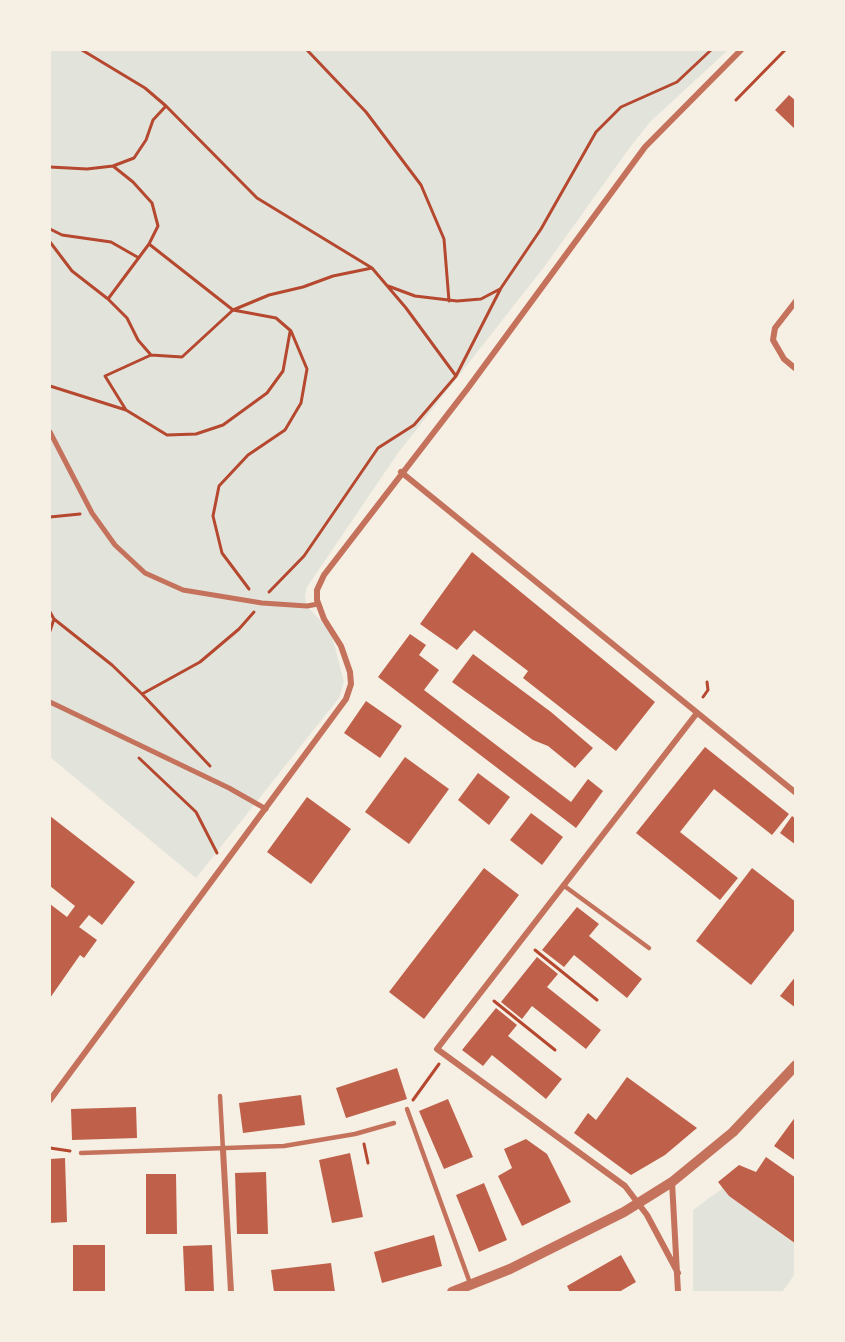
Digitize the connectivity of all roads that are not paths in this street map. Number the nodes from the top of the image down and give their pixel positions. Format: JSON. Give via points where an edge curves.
{"nodes":[{"id":1,"x":741,"y":50,"type":"edge"},
{"id":2,"x":795,"y":301,"type":"edge"},
{"id":3,"x":795,"y":369,"type":"edge"},
{"id":4,"x":50,"y":432,"type":"edge"},
{"id":5,"x":401,"y":472,"type":"junction"},
{"id":6,"x":318,"y":604,"type":"junction"},
{"id":7,"x":50,"y":702,"type":"edge"},
{"id":8,"x":697,"y":713,"type":"junction"},
{"id":9,"x":795,"y":793,"type":"edge"},
{"id":10,"x":266,"y":809,"type":"junction"},
{"id":11,"x":563,"y":885,"type":"junction"},
{"id":12,"x":649,"y":948,"type":"dead end"},
{"id":13,"x":795,"y":1065,"type":"edge"},
{"id":14,"x":220,"y":1096,"type":"dead end"},
{"id":15,"x":50,"y":1100,"type":"edge"},
{"id":16,"x":407,"y":1109,"type":"road end"},
{"id":17,"x":394,"y":1123,"type":"dead end"},
{"id":18,"x":223,"y":1150,"type":"junction"},
{"id":19,"x":81,"y":1153,"type":"road end"},
{"id":20,"x":672,"y":1182,"type":"junction"},
{"id":21,"x":639,"y":1203,"type":"junction"},
{"id":22,"x":678,"y":1273,"type":"junction"},
{"id":23,"x":471,"y":1285,"type":"junction"},
{"id":24,"x":231,"y":1293,"type":"edge"},
{"id":25,"x":452,"y":1293,"type":"edge"},
{"id":26,"x":678,"y":1293,"type":"edge"}],
"edges":[{"from":1,"to":5,"type":"street","via":[[645,147],[468,388]]},
{"from":2,"to":3,"type":"street","via":[[775,328],[773,340]]},
{"from":4,"to":6,"type":"street","via":[[92,513],[115,545],[163,582],[183,590],[262,603]]},
{"from":5,"to":6,"type":"street","via":[[324,574],[317,590]]},
{"from":5,"to":8,"type":"street"},
{"from":6,"to":10,"type":"street","via":[[347,662],[349,693]]},
{"from":7,"to":10,"type":"street"},
{"from":8,"to":9,"type":"street"},
{"from":8,"to":11,"type":"street"},
{"from":10,"to":15,"type":"street"},
{"from":11,"to":12,"type":"lane"},
{"from":11,"to":21,"type":"street","via":[[438,1051],[622,1184]]},
{"from":13,"to":20,"type":"street","via":[[740,1125]]},
{"from":14,"to":18,"type":"lane"},
{"from":16,"to":23,"type":"lane"},
{"from":17,"to":18,"type":"lane","via":[[361,1133],[284,1146]]},
{"from":18,"to":19,"type":"lane"},
{"from":18,"to":24,"type":"street"},
{"from":20,"to":21,"type":"street"},
{"from":20,"to":22,"type":"street"},
{"from":21,"to":22,"type":"street"},
{"from":21,"to":23,"type":"street"},
{"from":22,"to":26,"type":"street"},
{"from":23,"to":25,"type":"street"}]}
